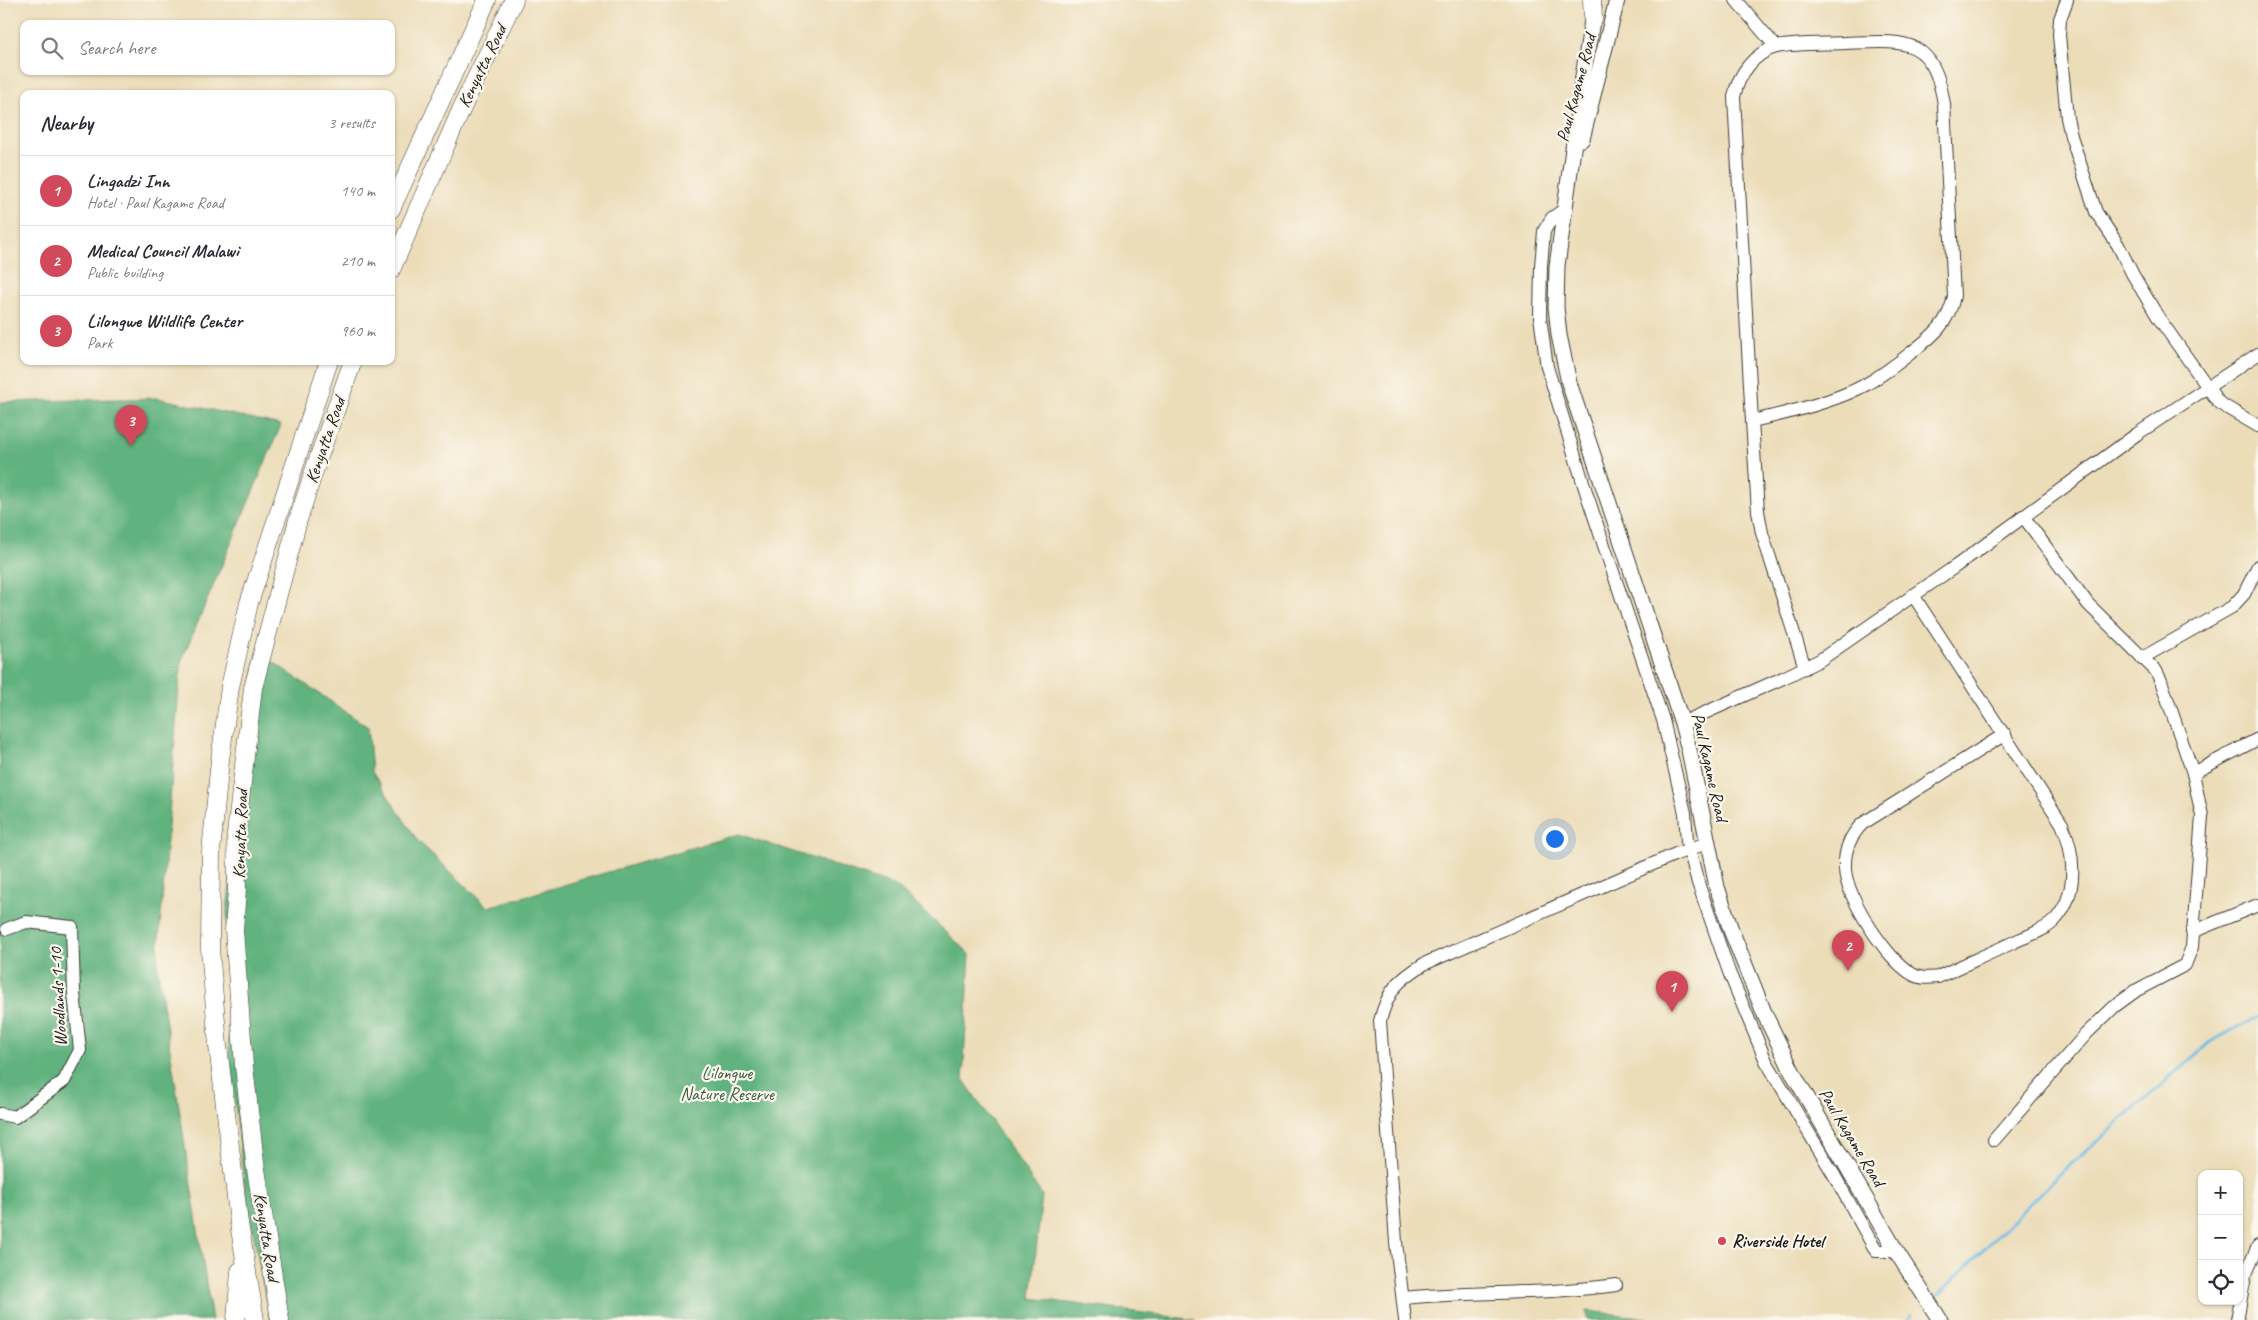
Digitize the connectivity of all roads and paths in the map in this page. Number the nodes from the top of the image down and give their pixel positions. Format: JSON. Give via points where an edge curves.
{"nodes":[{"id":1,"x":487,"y":0,"type":"edge"},
{"id":2,"x":514,"y":0,"type":"edge"},
{"id":3,"x":1594,"y":0,"type":"edge"},
{"id":4,"x":1618,"y":0,"type":"edge"},
{"id":5,"x":1736,"y":0,"type":"edge"},
{"id":6,"x":2067,"y":0,"type":"edge"},
{"id":7,"x":1593,"y":19,"type":"joint"},
{"id":8,"x":1776,"y":47,"type":"junction"},
{"id":9,"x":1569,"y":186,"type":"junction"},
{"id":10,"x":395,"y":200,"type":"edge"},
{"id":11,"x":1565,"y":209,"type":"junction"},
{"id":12,"x":395,"y":261,"type":"edge"},
{"id":13,"x":2258,"y":354,"type":"edge"},
{"id":14,"x":328,"y":365,"type":"edge"},
{"id":15,"x":352,"y":365,"type":"edge"},
{"id":16,"x":2208,"y":385,"type":"junction"},
{"id":17,"x":1752,"y":421,"type":"junction"},
{"id":18,"x":2258,"y":426,"type":"edge"},
{"id":19,"x":2022,"y":516,"type":"junction"},
{"id":20,"x":2258,"y":566,"type":"edge"},
{"id":21,"x":1913,"y":595,"type":"junction"},
{"id":22,"x":2142,"y":658,"type":"junction"},
{"id":23,"x":1805,"y":668,"type":"junction"},
{"id":24,"x":1682,"y":722,"type":"junction"},
{"id":25,"x":2005,"y":734,"type":"junction"},
{"id":26,"x":2258,"y":739,"type":"edge"},
{"id":27,"x":2193,"y":772,"type":"junction"},
{"id":28,"x":1707,"y":844,"type":"junction"},
{"id":29,"x":1689,"y":850,"type":"junction"},
{"id":30,"x":2258,"y":905,"type":"edge"},
{"id":31,"x":7,"y":929,"type":"dead end"},
{"id":32,"x":2192,"y":932,"type":"junction"},
{"id":33,"x":0,"y":1114,"type":"edge"},
{"id":34,"x":1994,"y":1140,"type":"dead end"},
{"id":35,"x":239,"y":1223,"type":"junction"},
{"id":36,"x":2258,"y":1246,"type":"edge"},
{"id":37,"x":1896,"y":1251,"type":"junction"},
{"id":38,"x":1616,"y":1285,"type":"dead end"},
{"id":39,"x":1402,"y":1298,"type":"junction"},
{"id":40,"x":236,"y":1320,"type":"edge"},
{"id":41,"x":255,"y":1320,"type":"edge"},
{"id":42,"x":280,"y":1320,"type":"edge"},
{"id":43,"x":1405,"y":1320,"type":"edge"},
{"id":44,"x":1940,"y":1320,"type":"edge"},
{"id":45,"x":2238,"y":1320,"type":"edge"}],
"edges":[{"from":1,"to":10,"type":"main road","name":"Kenyatta Road"},
{"from":2,"to":12,"type":"main road","name":"Kenyatta Road","via":[[466,99]]},
{"from":3,"to":7,"type":"main road"},
{"from":4,"to":9,"type":"street","name":"Paul Kagame Road"},
{"from":5,"to":8,"type":"street"},
{"from":6,"to":16,"type":"street","via":[[2060,19],[2059,35],[2067,118],[2096,212],[2158,317]]},
{"from":7,"to":9,"type":"street","name":"Paul Kagame Road"},
{"from":8,"to":17,"type":"street","via":[[1762,53],[1744,71],[1734,97]]},
{"from":8,"to":17,"type":"street","via":[[1897,42],[1915,47],[1932,63],[1938,73],[1944,104],[1954,296],[1947,319],[1932,337],[1864,386]]},
{"from":9,"to":11,"type":"street","name":"Paul Kagame Road"},
{"from":11,"to":24,"type":"street","name":"Paul Kagame Road","via":[[1557,266],[1556,307],[1563,359]]},
{"from":11,"to":29,"type":"street","via":[[1552,218],[1544,230],[1540,317],[1547,367],[1663,720],[1685,813]]},
{"from":13,"to":16,"type":"street"},
{"from":14,"to":35,"type":"main road","name":"Kenyatta Road","via":[[249,603],[230,687],[211,852],[210,948]]},
{"from":15,"to":42,"type":"main road","name":"Kenyatta Road","via":[[316,462],[253,688],[236,834],[234,930],[243,1056],[255,1163]]},
{"from":16,"to":18,"type":"street","via":[[2219,403]]},
{"from":16,"to":19,"type":"street"},
{"from":17,"to":23,"type":"street","via":[[1761,528]]},
{"from":19,"to":21,"type":"street"},
{"from":19,"to":22,"type":"street","via":[[2088,604]]},
{"from":20,"to":22,"type":"street","via":[[2244,594],[2232,607]]},
{"from":21,"to":23,"type":"street","via":[[1845,644]]},
{"from":21,"to":25,"type":"street"},
{"from":22,"to":27,"type":"street","via":[[2160,676]]},
{"from":23,"to":24,"type":"street"},
{"from":24,"to":28,"type":"street","name":"Paul Kagame Road"},
{"from":25,"to":25,"type":"street","via":[[2067,835],[2072,862],[2068,899],[2046,927],[1938,977],[1920,978],[1886,951],[1850,891],[1844,870],[1850,840],[1862,824]]},
{"from":26,"to":27,"type":"street"},
{"from":27,"to":32,"type":"street","via":[[2202,816]]},
{"from":28,"to":29,"type":"street"},
{"from":28,"to":37,"type":"street","name":"Paul Kagame Road","via":[[1730,930],[1765,1015],[1794,1075]]},
{"from":29,"to":37,"type":"street","via":[[1729,972],[1773,1075],[1876,1251]]},
{"from":29,"to":39,"type":"street","via":[[1424,964],[1397,983],[1389,993],[1380,1021]]},
{"from":30,"to":32,"type":"street"},
{"from":31,"to":33,"type":"street","name":"Woodlands 1-10","via":[[26,922],[72,927],[80,1050],[64,1081],[15,1117]]},
{"from":32,"to":34,"type":"street","via":[[2192,947],[2185,965],[2137,990],[2115,1006],[2086,1034]]},
{"from":35,"to":40,"type":"main road","via":[[241,1284]]},
{"from":35,"to":41,"type":"main road","name":"Kenyatta Road"},
{"from":36,"to":45,"type":"street","via":[[2245,1276]]},
{"from":37,"to":44,"type":"street","name":"Paul Kagame Road"},
{"from":38,"to":39,"type":"street","via":[[1541,1293],[1440,1294]]},
{"from":39,"to":43,"type":"street"}]}
